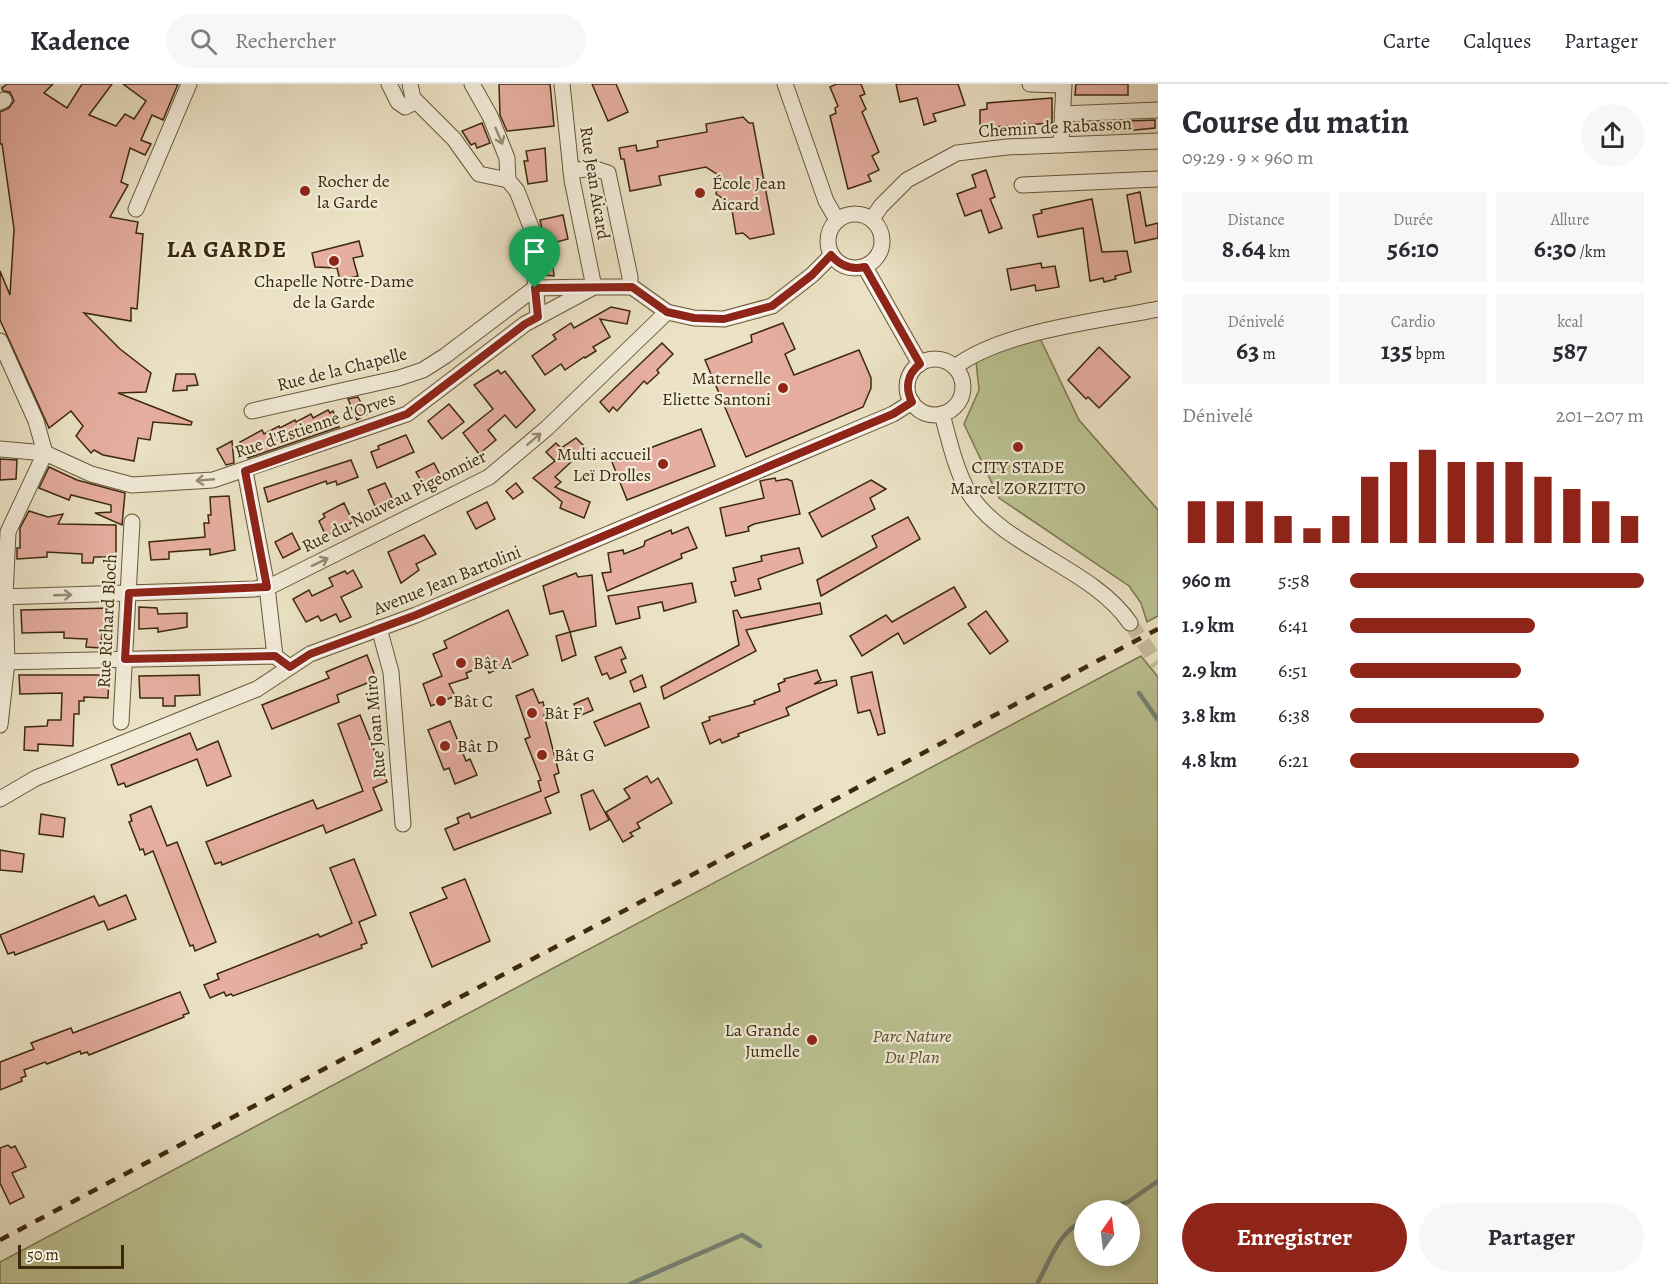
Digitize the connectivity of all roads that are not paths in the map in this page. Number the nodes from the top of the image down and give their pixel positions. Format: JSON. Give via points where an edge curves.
{"nodes":[{"id":1,"x":189,"y":84,"type":"edge"},
{"id":2,"x":389,"y":84,"type":"edge"},
{"id":3,"x":472,"y":84,"type":"edge"},
{"id":4,"x":562,"y":84,"type":"edge"},
{"id":5,"x":785,"y":84,"type":"edge"},
{"id":6,"x":1030,"y":84,"type":"edge"},
{"id":7,"x":1064,"y":85,"type":"edge"},
{"id":8,"x":412,"y":91,"type":"edge"},
{"id":9,"x":1158,"y":110,"type":"edge"},
{"id":10,"x":1062,"y":114,"type":"junction"},
{"id":11,"x":1158,"y":141,"type":"edge"},
{"id":12,"x":1061,"y":145,"type":"junction"},
{"id":13,"x":571,"y":171,"type":"junction"},
{"id":14,"x":1158,"y":179,"type":"edge"},
{"id":15,"x":508,"y":180,"type":"junction"},
{"id":16,"x":1022,"y":185,"type":"dead end"},
{"id":17,"x":135,"y":209,"type":"dead end"},
{"id":18,"x":872,"y":219,"type":"junction"},
{"id":19,"x":837,"y":220,"type":"junction"},
{"id":20,"x":831,"y":255,"type":"junction"},
{"id":21,"x":865,"y":267,"type":"junction"},
{"id":22,"x":594,"y":287,"type":"junction"},
{"id":23,"x":630,"y":287,"type":"junction"},
{"id":24,"x":535,"y":288,"type":"junction"},
{"id":25,"x":1158,"y":309,"type":"edge"},
{"id":26,"x":667,"y":312,"type":"junction"},
{"id":27,"x":538,"y":317,"type":"junction"},
{"id":28,"x":0,"y":342,"type":"edge"},
{"id":29,"x":920,"y":364,"type":"junction"},
{"id":30,"x":955,"y":367,"type":"junction"},
{"id":31,"x":912,"y":402,"type":"junction"},
{"id":32,"x":252,"y":411,"type":"dead end"},
{"id":33,"x":942,"y":414,"type":"junction"},
{"id":34,"x":0,"y":449,"type":"edge"},
{"id":35,"x":45,"y":453,"type":"junction"},
{"id":36,"x":245,"y":471,"type":"junction"},
{"id":37,"x":132,"y":522,"type":"dead end"},
{"id":38,"x":4,"y":532,"type":"edge"},
{"id":39,"x":267,"y":587,"type":"junction"},
{"id":40,"x":129,"y":593,"type":"junction"},
{"id":41,"x":2,"y":597,"type":"edge"},
{"id":42,"x":1129,"y":621,"type":"tunnel mouth"},
{"id":43,"x":380,"y":628,"type":"junction"},
{"id":44,"x":275,"y":656,"type":"junction"},
{"id":45,"x":125,"y":659,"type":"junction"},
{"id":46,"x":3,"y":662,"type":"edge"},
{"id":47,"x":290,"y":667,"type":"junction"},
{"id":48,"x":121,"y":722,"type":"dead end"},
{"id":49,"x":0,"y":725,"type":"edge"},
{"id":50,"x":0,"y":799,"type":"edge"},
{"id":51,"x":403,"y":824,"type":"dead end"}],
"edges":[{"from":1,"to":17,"type":"street"},
{"from":2,"to":8,"type":"street","via":[[405,107],[413,103]]},
{"from":3,"to":15,"type":"street","one_way":true,"via":[[507,158]]},
{"from":4,"to":13,"type":"street","name":"Rue Jean Aicard"},
{"from":5,"to":19,"type":"street","via":[[826,201]]},
{"from":6,"to":7,"type":"street"},
{"from":7,"to":10,"type":"street"},
{"from":8,"to":15,"type":"street","via":[[479,174]]},
{"from":9,"to":10,"type":"street"},
{"from":10,"to":12,"type":"street"},
{"from":11,"to":12,"type":"street","name":"Chemin de Rabasson"},
{"from":12,"to":18,"type":"street","name":"Chemin de Rabasson","via":[[957,153],[907,180]]},
{"from":13,"to":22,"type":"street","name":"Rue Jean Aicard"},
{"from":13,"to":23,"type":"street","via":[[593,168],[608,173]]},
{"from":14,"to":16,"type":"street"},
{"from":15,"to":24,"type":"street","via":[[531,227]]},
{"from":18,"to":19,"type":"street","via":[[858,214]]},
{"from":18,"to":21,"type":"street","via":[[881,232],[882,247]]},
{"from":19,"to":20,"type":"street","via":[[829,233]]},
{"from":20,"to":21,"type":"street","via":[[850,268]]},
{"from":20,"to":26,"type":"street","via":[[772,306],[724,319]]},
{"from":21,"to":29,"type":"street"},
{"from":22,"to":23,"type":"street","name":"Rue d'Estienne d'Orves"},
{"from":22,"to":24,"type":"street"},
{"from":22,"to":27,"type":"street","name":"Rue d'Estienne d'Orves"},
{"from":23,"to":26,"type":"street"},
{"from":24,"to":27,"type":"street"},
{"from":24,"to":32,"type":"street","name":"Rue de la Chapelle","via":[[423,370]]},
{"from":25,"to":30,"type":"street","via":[[1010,339],[975,352]]},
{"from":39,"to":26,"type":"street","name":"Rue du Nouveau Pigeonnier","one_way":true,"via":[[489,477],[547,428]]},
{"from":27,"to":36,"type":"street","name":"Rue d'Estienne d'Orves","via":[[407,414]]},
{"from":28,"to":35,"type":"street","via":[[36,421]]},
{"from":29,"to":30,"type":"street","via":[[935,359]]},
{"from":29,"to":31,"type":"street","via":[[908,380]]},
{"from":30,"to":33,"type":"street","via":[[962,380],[963,394],[955,407]]},
{"from":31,"to":33,"type":"street","via":[[928,414]]},
{"from":31,"to":43,"type":"street","name":"Avenue Jean Bartolini","via":[[893,414],[714,491]]},
{"from":33,"to":42,"type":"street","via":[[962,476],[981,509],[1101,591]]},
{"from":34,"to":35,"type":"street","name":"Rue d'Estienne d'Orves"},
{"from":36,"to":35,"type":"street","name":"Rue d'Estienne d'Orves","one_way":true,"via":[[213,480],[132,485],[91,474]]},
{"from":35,"to":38,"type":"street"},
{"from":36,"to":39,"type":"street"},
{"from":37,"to":40,"type":"street","name":"Rue Richard Bloch"},
{"from":38,"to":41,"type":"street"},
{"from":39,"to":40,"type":"street","name":"Rue du Nouveau Pigeonnier"},
{"from":39,"to":44,"type":"street"},
{"from":41,"to":40,"type":"street","name":"Rue du Nouveau Pigeonnier","one_way":true},
{"from":40,"to":45,"type":"street","name":"Rue Richard Bloch"},
{"from":41,"to":46,"type":"street"},
{"from":43,"to":47,"type":"street","name":"Avenue Jean Bartolini","via":[[310,654]]},
{"from":43,"to":51,"type":"street","name":"Rue Joan Miro","via":[[391,672]]},
{"from":44,"to":45,"type":"street"},
{"from":44,"to":47,"type":"street"},
{"from":45,"to":46,"type":"street"},
{"from":45,"to":48,"type":"street","name":"Rue Richard Bloch"},
{"from":46,"to":49,"type":"street"},
{"from":47,"to":50,"type":"street","name":"Avenue Jean Bartolini","via":[[257,689],[36,778]]}]}
